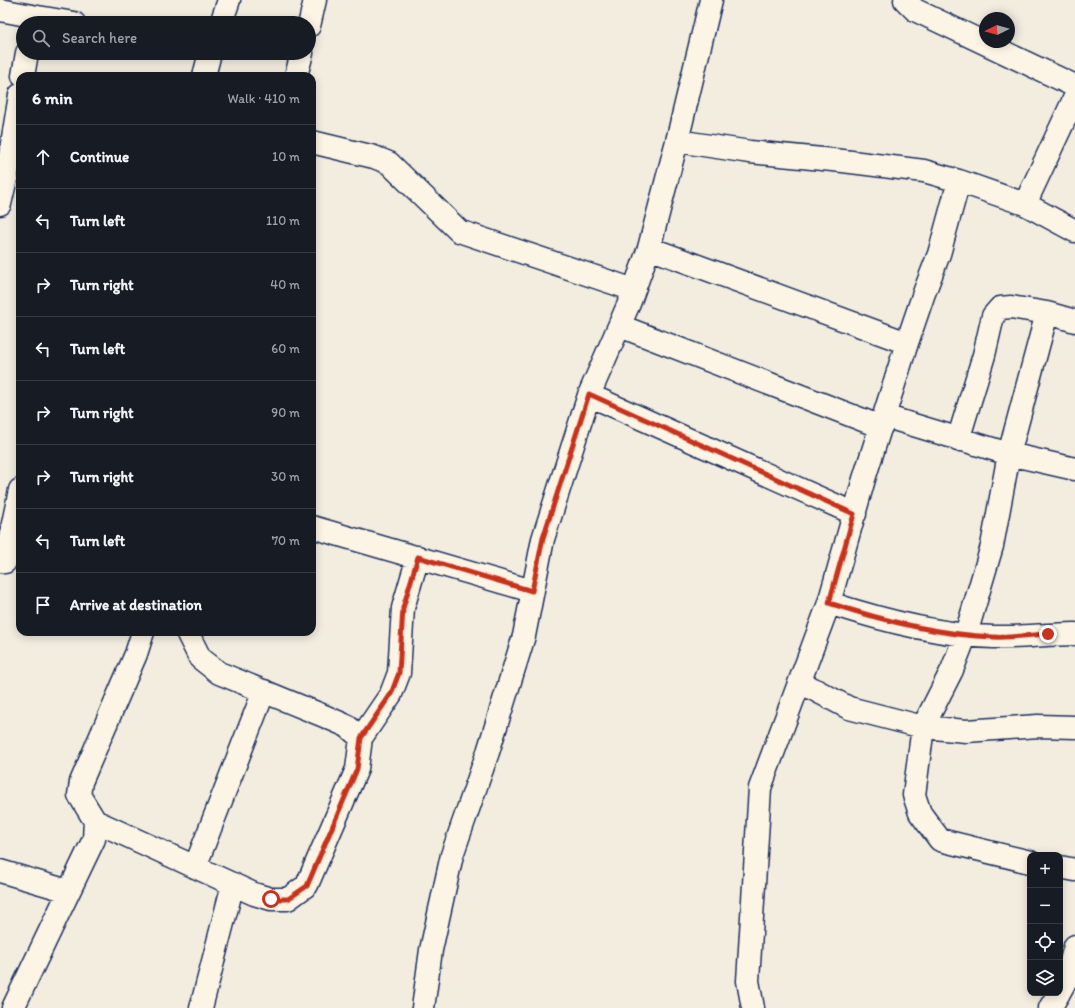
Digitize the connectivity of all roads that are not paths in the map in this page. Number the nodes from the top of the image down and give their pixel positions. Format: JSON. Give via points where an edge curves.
{"nodes":[{"id":1,"x":229,"y":0,"type":"edge"},
{"id":2,"x":316,"y":0,"type":"edge"},
{"id":3,"x":711,"y":0,"type":"edge"},
{"id":4,"x":905,"y":0,"type":"edge"},
{"id":5,"x":0,"y":10,"type":"edge"},
{"id":6,"x":21,"y":16,"type":"edge"},
{"id":7,"x":223,"y":16,"type":"edge"},
{"id":8,"x":312,"y":16,"type":"edge"},
{"id":9,"x":25,"y":60,"type":"edge"},
{"id":10,"x":208,"y":60,"type":"edge"},
{"id":11,"x":300,"y":60,"type":"edge"},
{"id":12,"x":24,"y":72,"type":"edge"},
{"id":13,"x":205,"y":72,"type":"edge"},
{"id":14,"x":297,"y":72,"type":"edge"},
{"id":15,"x":1075,"y":86,"type":"edge"},
{"id":16,"x":1075,"y":97,"type":"edge"},
{"id":17,"x":16,"y":119,"type":"edge"},
{"id":18,"x":677,"y":141,"type":"junction"},
{"id":19,"x":316,"y":143,"type":"edge"},
{"id":20,"x":959,"y":181,"type":"junction"},
{"id":21,"x":0,"y":204,"type":"edge"},
{"id":22,"x":1025,"y":204,"type":"junction"},
{"id":23,"x":1075,"y":231,"type":"edge"},
{"id":24,"x":649,"y":248,"type":"junction"},
{"id":25,"x":634,"y":290,"type":"junction"},
{"id":26,"x":1047,"y":313,"type":"junction"},
{"id":27,"x":1075,"y":321,"type":"edge"},
{"id":28,"x":620,"y":326,"type":"junction"},
{"id":29,"x":907,"y":343,"type":"junction"},
{"id":30,"x":589,"y":394,"type":"junction"},
{"id":31,"x":882,"y":422,"type":"junction"},
{"id":32,"x":958,"y":440,"type":"junction"},
{"id":33,"x":1009,"y":454,"type":"junction"},
{"id":34,"x":1075,"y":469,"type":"edge"},
{"id":35,"x":16,"y":514,"type":"edge"},
{"id":36,"x":854,"y":514,"type":"junction"},
{"id":37,"x":316,"y":527,"type":"edge"},
{"id":38,"x":418,"y":557,"type":"junction"},
{"id":39,"x":8,"y":563,"type":"edge"},
{"id":40,"x":532,"y":591,"type":"junction"},
{"id":41,"x":829,"y":603,"type":"junction"},
{"id":42,"x":966,"y":634,"type":"junction"},
{"id":43,"x":1075,"y":634,"type":"edge"},
{"id":44,"x":142,"y":636,"type":"edge"},
{"id":45,"x":189,"y":636,"type":"edge"},
{"id":46,"x":800,"y":682,"type":"junction"},
{"id":47,"x":264,"y":691,"type":"junction"},
{"id":48,"x":923,"y":727,"type":"junction"},
{"id":49,"x":1075,"y":727,"type":"edge"},
{"id":50,"x":361,"y":738,"type":"junction"},
{"id":51,"x":95,"y":821,"type":"junction"},
{"id":52,"x":1027,"y":861,"type":"edge"},
{"id":53,"x":195,"y":867,"type":"junction"},
{"id":54,"x":1063,"y":868,"type":"edge"},
{"id":55,"x":1075,"y":870,"type":"edge"},
{"id":56,"x":0,"y":871,"type":"edge"},
{"id":57,"x":233,"y":884,"type":"junction"},
{"id":58,"x":68,"y":891,"type":"junction"},
{"id":59,"x":1075,"y":946,"type":"edge"},
{"id":60,"x":1063,"y":985,"type":"edge"},
{"id":61,"x":1057,"y":996,"type":"edge"},
{"id":62,"x":13,"y":1008,"type":"edge"},
{"id":63,"x":201,"y":1008,"type":"edge"},
{"id":64,"x":422,"y":1008,"type":"edge"},
{"id":65,"x":753,"y":1008,"type":"edge"},
{"id":66,"x":1050,"y":1008,"type":"edge"}],
"edges":[{"from":1,"to":7,"type":"street"},
{"from":2,"to":8,"type":"street"},
{"from":3,"to":18,"type":"street"},
{"from":4,"to":15,"type":"street","via":[[914,10]]},
{"from":5,"to":6,"type":"street"},
{"from":9,"to":12,"type":"street"},
{"from":10,"to":13,"type":"street"},
{"from":11,"to":14,"type":"street"},
{"from":16,"to":22,"type":"street"},
{"from":17,"to":21,"type":"street"},
{"from":18,"to":20,"type":"street","via":[[750,152],[843,160],[924,171]]},
{"from":18,"to":24,"type":"street"},
{"from":19,"to":25,"type":"street","via":[[389,163],[459,231]]},
{"from":20,"to":22,"type":"street"},
{"from":20,"to":29,"type":"street","via":[[939,254]]},
{"from":22,"to":23,"type":"street"},
{"from":24,"to":25,"type":"street"},
{"from":24,"to":29,"type":"street"},
{"from":25,"to":28,"type":"street"},
{"from":26,"to":27,"type":"street"},
{"from":26,"to":32,"type":"street","via":[[1011,307],[1000,308],[993,316]]},
{"from":26,"to":33,"type":"street"},
{"from":28,"to":30,"type":"street"},
{"from":28,"to":31,"type":"street"},
{"from":29,"to":31,"type":"street"},
{"from":30,"to":36,"type":"street"},
{"from":30,"to":40,"type":"street","via":[[543,538]]},
{"from":31,"to":32,"type":"street"},
{"from":31,"to":36,"type":"street"},
{"from":32,"to":33,"type":"street"},
{"from":33,"to":34,"type":"street"},
{"from":33,"to":42,"type":"street","via":[[992,546]]},
{"from":35,"to":39,"type":"street"},
{"from":36,"to":41,"type":"street"},
{"from":37,"to":38,"type":"street"},
{"from":38,"to":40,"type":"street"},
{"from":38,"to":50,"type":"street","via":[[403,608],[399,673],[391,694]]},
{"from":40,"to":64,"type":"street","via":[[524,636],[452,856],[431,950]]},
{"from":41,"to":42,"type":"street","via":[[889,621]]},
{"from":41,"to":46,"type":"street"},
{"from":42,"to":43,"type":"street","via":[[993,637]]},
{"from":42,"to":48,"type":"street","via":[[952,670]]},
{"from":44,"to":51,"type":"street","via":[[81,782],[79,795]]},
{"from":45,"to":47,"type":"street","via":[[200,658],[219,673]]},
{"from":46,"to":48,"type":"street","via":[[849,708]]},
{"from":46,"to":65,"type":"street","via":[[760,788],[748,981]]},
{"from":47,"to":50,"type":"street","via":[[347,726]]},
{"from":47,"to":53,"type":"street"},
{"from":48,"to":49,"type":"street","via":[[966,731],[1038,726]]},
{"from":48,"to":52,"type":"street","via":[[914,794],[920,813],[940,840]]},
{"from":50,"to":57,"type":"street","via":[[357,769],[307,886],[288,899],[277,899],[254,894]]},
{"from":51,"to":53,"type":"street"},
{"from":51,"to":58,"type":"street","via":[[94,839]]},
{"from":53,"to":57,"type":"street"},
{"from":54,"to":55,"type":"street"},
{"from":56,"to":58,"type":"street"},
{"from":57,"to":63,"type":"street"},
{"from":58,"to":62,"type":"street"},
{"from":59,"to":60,"type":"street"},
{"from":61,"to":66,"type":"street"}]}
